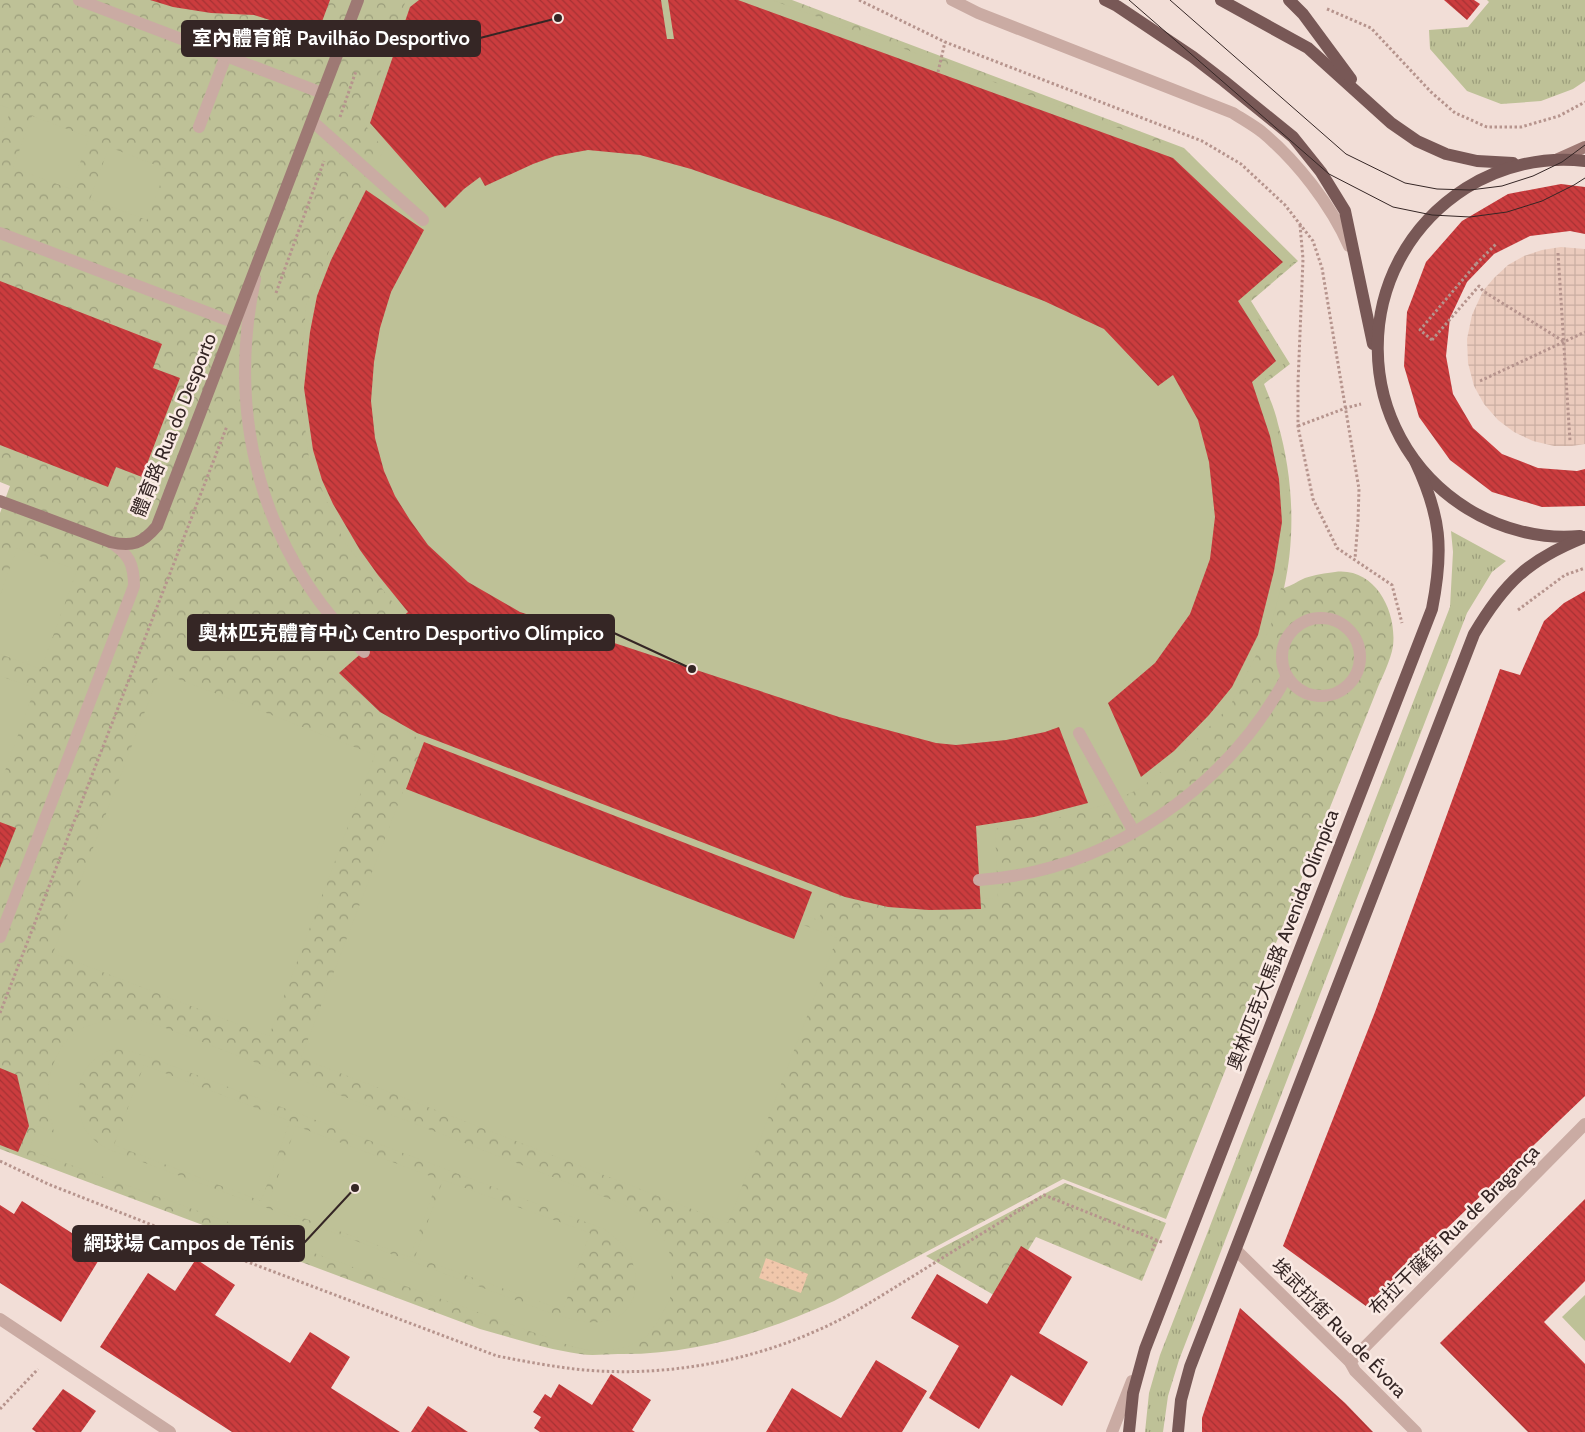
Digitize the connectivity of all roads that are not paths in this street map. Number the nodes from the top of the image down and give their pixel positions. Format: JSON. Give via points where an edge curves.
{"nodes":[{"id":1,"x":79,"y":0,"type":"edge"},
{"id":2,"x":358,"y":0,"type":"edge"},
{"id":3,"x":952,"y":0,"type":"edge"},
{"id":4,"x":1105,"y":0,"type":"edge"},
{"id":5,"x":1221,"y":0,"type":"edge"},
{"id":6,"x":1289,"y":0,"type":"edge"},
{"id":7,"x":226,"y":56,"type":"junction"},
{"id":8,"x":322,"y":93,"type":"junction"},
{"id":9,"x":1368,"y":101,"type":"junction"},
{"id":10,"x":312,"y":121,"type":"junction"},
{"id":11,"x":199,"y":127,"type":"dead end"},
{"id":12,"x":1585,"y":147,"type":"edge"},
{"id":13,"x":1554,"y":160,"type":"junction"},
{"id":14,"x":1538,"y":161,"type":"junction"},
{"id":15,"x":1585,"y":161,"type":"edge"},
{"id":16,"x":424,"y":220,"type":"dead end"},
{"id":17,"x":270,"y":231,"type":"junction"},
{"id":18,"x":0,"y":233,"type":"edge"},
{"id":19,"x":1356,"y":260,"type":"junction"},
{"id":20,"x":235,"y":323,"type":"junction"},
{"id":21,"x":1378,"y":366,"type":"junction"},
{"id":22,"x":1414,"y":461,"type":"junction"},
{"id":23,"x":0,"y":501,"type":"edge"},
{"id":24,"x":1585,"y":536,"type":"edge"},
{"id":25,"x":110,"y":542,"type":"junction"},
{"id":26,"x":364,"y":652,"type":"dead end"},
{"id":27,"x":1287,"y":676,"type":"junction"},
{"id":28,"x":1079,"y":733,"type":"dead end"},
{"id":29,"x":1134,"y":832,"type":"junction"},
{"id":30,"x":979,"y":880,"type":"dead end"},
{"id":31,"x":0,"y":937,"type":"edge"},
{"id":32,"x":1585,"y":1124,"type":"edge"},
{"id":33,"x":1236,"y":1250,"type":"junction"},
{"id":34,"x":0,"y":1320,"type":"edge"},
{"id":35,"x":1145,"y":1349,"type":"junction"},
{"id":36,"x":1350,"y":1362,"type":"junction"},
{"id":37,"x":170,"y":1432,"type":"edge"},
{"id":38,"x":1112,"y":1432,"type":"edge"},
{"id":39,"x":1130,"y":1432,"type":"edge"},
{"id":40,"x":1178,"y":1432,"type":"edge"},
{"id":41,"x":1416,"y":1432,"type":"edge"}],
"edges":[{"from":1,"to":7,"type":"street"},
{"from":2,"to":8,"type":"street","name":"體育路 Rua do Desporto"},
{"from":3,"to":19,"type":"street","via":[[1233,113],[1283,151],[1304,176],[1340,226]]},
{"from":4,"to":19,"type":"main road","via":[[1193,57],[1293,138],[1321,172],[1345,210]]},
{"from":5,"to":9,"type":"main road","via":[[1308,48]]},
{"from":6,"to":9,"type":"main road"},
{"from":7,"to":8,"type":"street"},
{"from":7,"to":11,"type":"street"},
{"from":8,"to":10,"type":"street","name":"體育路 Rua do Desporto"},
{"from":9,"to":14,"type":"main road","via":[[1417,141],[1446,154],[1507,164]]},
{"from":10,"to":16,"type":"street"},
{"from":10,"to":17,"type":"street","name":"體育路 Rua do Desporto"},
{"from":12,"to":13,"type":"street"},
{"from":13,"to":14,"type":"main road"},
{"from":13,"to":15,"type":"main road"},
{"from":14,"to":21,"type":"main road","via":[[1507,168],[1478,181],[1427,219],[1392,272],[1382,302],[1377,334]]},
{"from":17,"to":20,"type":"street","name":"體育路 Rua do Desporto"},
{"from":17,"to":26,"type":"street","via":[[249,308],[245,347],[246,403],[256,466],[270,511],[298,568],[324,607]]},
{"from":18,"to":20,"type":"street"},
{"from":19,"to":21,"type":"main road"},
{"from":20,"to":25,"type":"street","name":"體育路 Rua do Desporto","via":[[157,526],[136,543]]},
{"from":21,"to":22,"type":"main road","via":[[1383,397],[1394,427]]},
{"from":22,"to":24,"type":"main road","via":[[1454,501],[1481,517],[1510,529],[1542,535]]},
{"from":22,"to":35,"type":"main road","name":"奧林匹克大馬路 Avenida Olímpica","via":[[1428,489],[1440,548],[1432,609]]},
{"from":23,"to":25,"type":"street","name":"體育路 Rua do Desporto"},
{"from":24,"to":33,"type":"main road","via":[[1535,562],[1511,582],[1490,607],[1474,634]]},
{"from":25,"to":31,"type":"street","via":[[130,560],[134,586]]},
{"from":27,"to":27,"type":"street","via":[[1283,664],[1284,644],[1290,633],[1306,621],[1319,618],[1338,622],[1356,641],[1359,653],[1357,672],[1351,682],[1336,694],[1311,695],[1295,686]]},
{"from":27,"to":29,"type":"street","via":[[1253,730],[1222,765],[1187,797]]},
{"from":28,"to":29,"type":"street"},
{"from":29,"to":30,"type":"street","via":[[1061,864]]},
{"from":32,"to":36,"type":"street","name":"布拉干薩街 Rua de Bragança"},
{"from":33,"to":36,"type":"street","name":"埃武拉街 Rua de Évora"},
{"from":33,"to":40,"type":"main road","via":[[1186,1381]]},
{"from":34,"to":37,"type":"street"},
{"from":35,"to":38,"type":"street"},
{"from":35,"to":39,"type":"main road","name":"奧林匹克大馬路 Avenida Olímpica","via":[[1133,1393]]},
{"from":36,"to":41,"type":"street","name":"埃武拉街 Rua de Évora","via":[[1355,1371]]}]}
